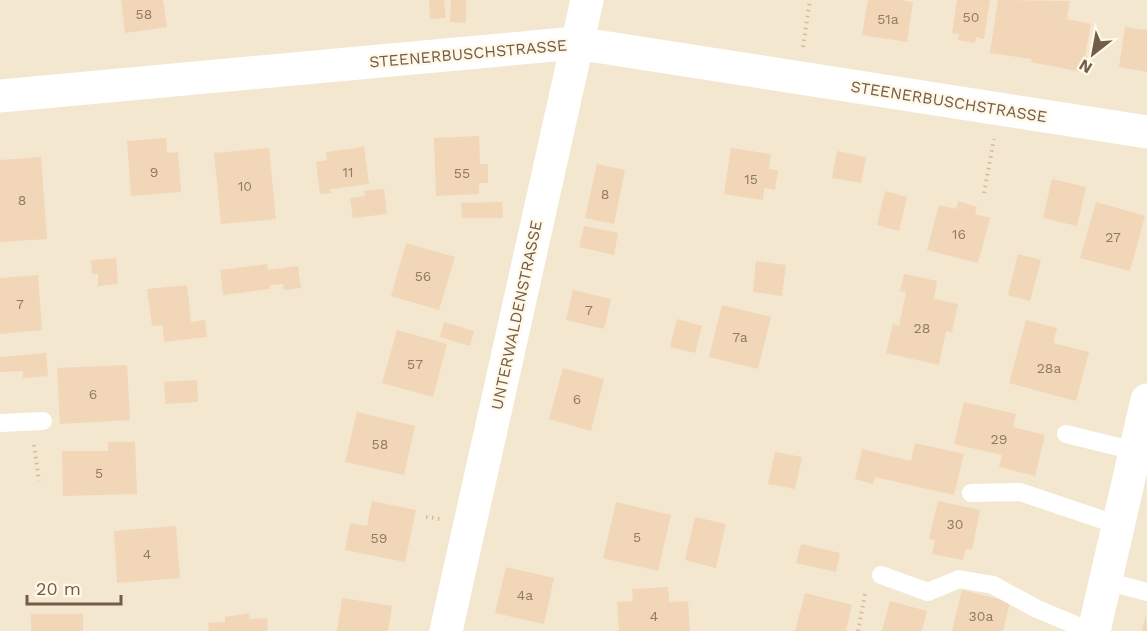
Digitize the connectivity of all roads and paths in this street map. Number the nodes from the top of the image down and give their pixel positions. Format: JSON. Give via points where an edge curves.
{"nodes":[{"id":1,"x":587,"y":0,"type":"edge"},
{"id":2,"x":810,"y":0,"type":"edge"},
{"id":3,"x":576,"y":43,"type":"junction"},
{"id":4,"x":799,"y":77,"type":"junction"},
{"id":5,"x":0,"y":96,"type":"edge"},
{"id":6,"x":1000,"y":109,"type":"junction"},
{"id":7,"x":1147,"y":132,"type":"edge"},
{"id":8,"x":984,"y":193,"type":"dead end"},
{"id":9,"x":1147,"y":400,"type":"edge"},
{"id":10,"x":37,"y":421,"type":"joint"},
{"id":11,"x":0,"y":423,"type":"edge"},
{"id":12,"x":1066,"y":434,"type":"dead end"},
{"id":13,"x":1135,"y":451,"type":"junction"},
{"id":14,"x":39,"y":481,"type":"dead end"},
{"id":15,"x":971,"y":493,"type":"dead end"},
{"id":16,"x":1118,"y":525,"type":"junction"},
{"id":17,"x":881,"y":575,"type":"joint"},
{"id":18,"x":1106,"y":581,"type":"junction"},
{"id":19,"x":1147,"y":592,"type":"edge"},
{"id":20,"x":446,"y":631,"type":"edge"},
{"id":21,"x":858,"y":631,"type":"edge"},
{"id":22,"x":1092,"y":631,"type":"edge"}],
"edges":[{"from":1,"to":3,"type":"street","name":"UNTERWALDENSTRASSE"},
{"from":2,"to":4,"type":"path"},
{"from":3,"to":4,"type":"street","name":"STEENERBUSCHSTRASSE"},
{"from":3,"to":5,"type":"street","name":"STEENERBUSCHSTRASSE"},
{"from":3,"to":20,"type":"street","name":"UNTERWALDENSTRASSE"},
{"from":4,"to":6,"type":"street","name":"STEENERBUSCHSTRASSE"},
{"from":6,"to":7,"type":"street","name":"STEENERBUSCHSTRASSE"},
{"from":6,"to":8,"type":"path"},
{"from":9,"to":13,"type":"street"},
{"from":10,"to":11,"type":"lane"},
{"from":10,"to":14,"type":"path"},
{"from":12,"to":13,"type":"lane"},
{"from":13,"to":16,"type":"street"},
{"from":15,"to":16,"type":"lane","via":[[1020,492]]},
{"from":16,"to":18,"type":"street"},
{"from":17,"to":21,"type":"path","via":[[867,581]]},
{"from":17,"to":22,"type":"lane","via":[[928,592],[959,579],[993,585],[1037,609]]},
{"from":18,"to":19,"type":"lane"},
{"from":18,"to":22,"type":"street"}]}
